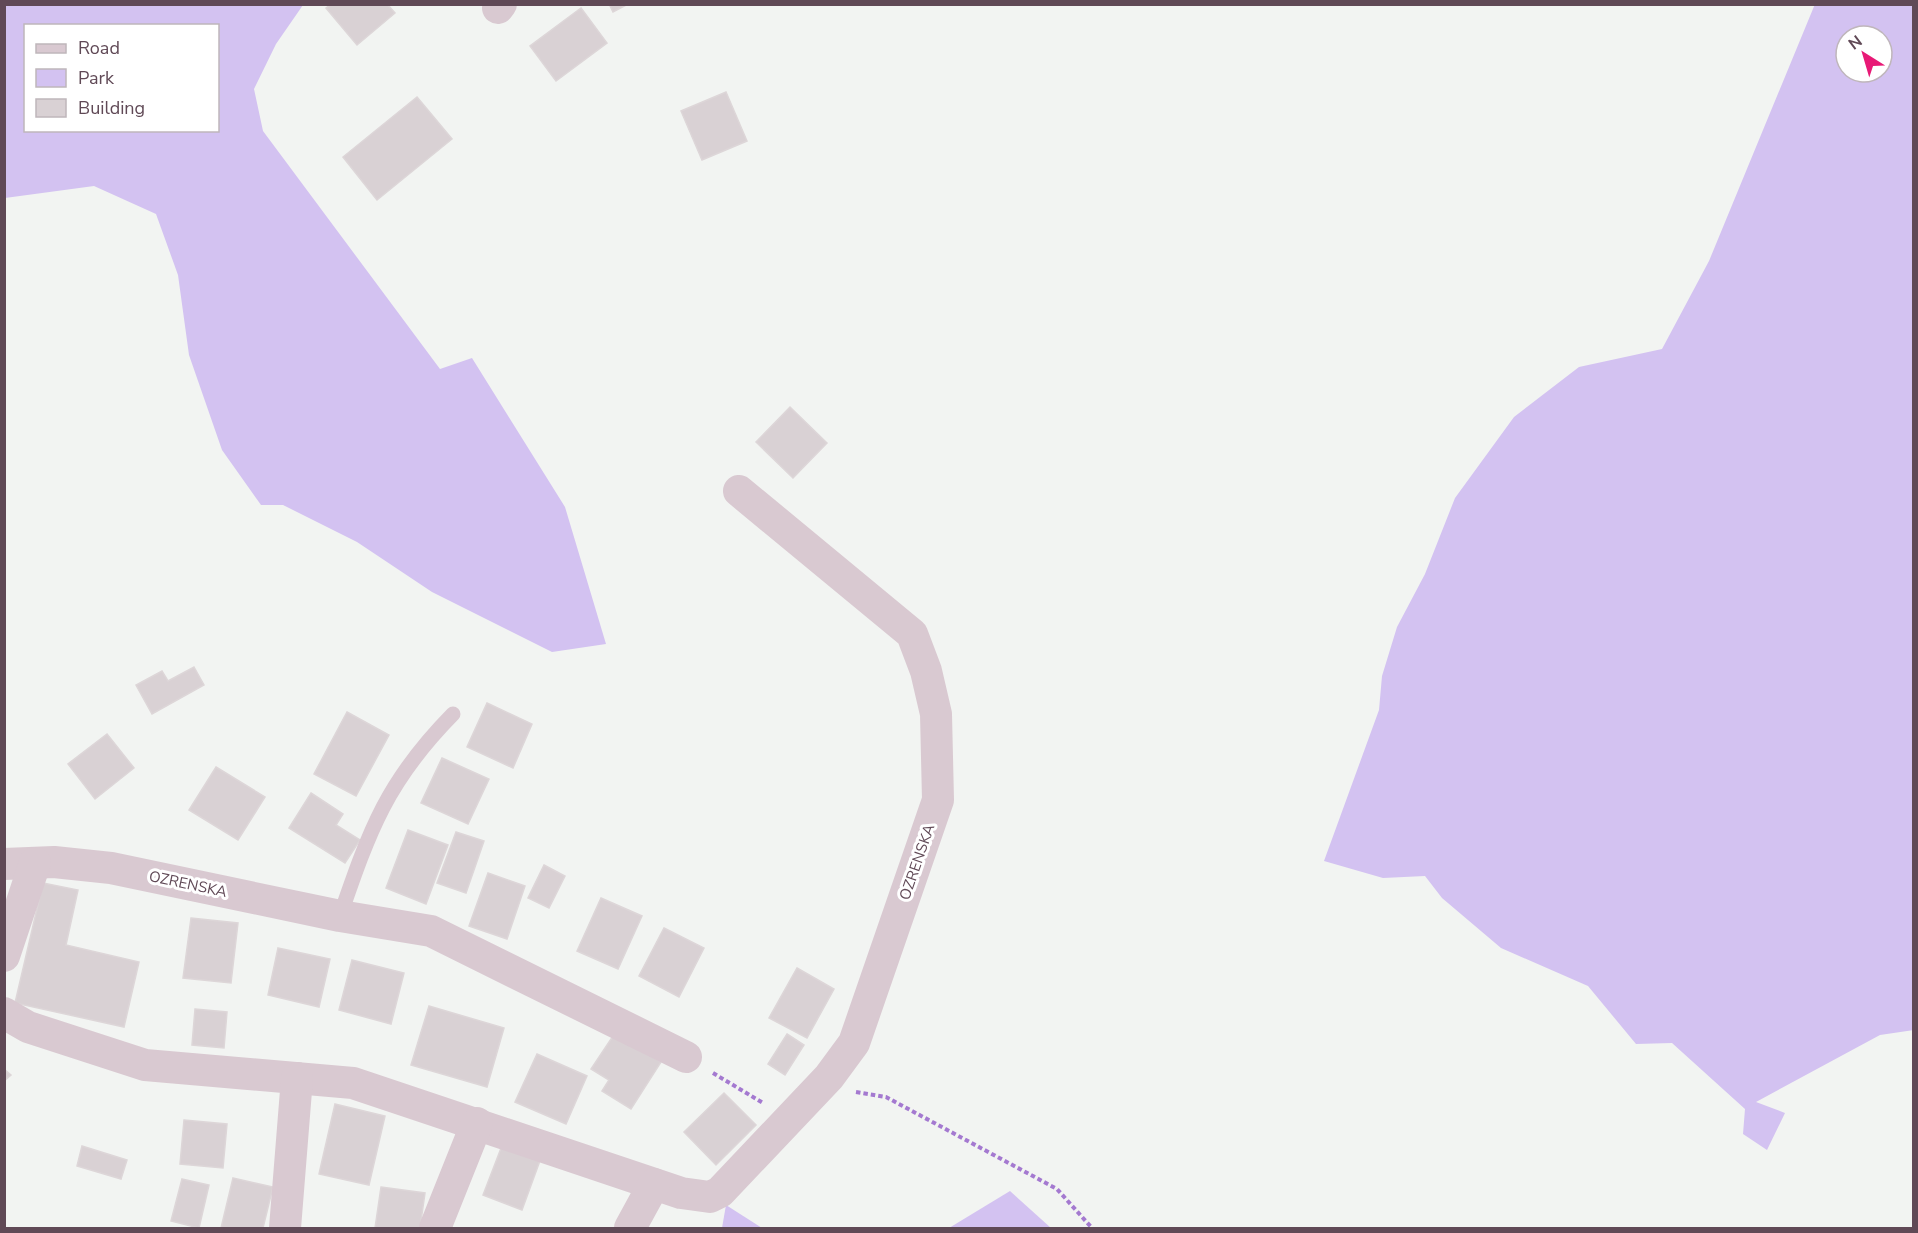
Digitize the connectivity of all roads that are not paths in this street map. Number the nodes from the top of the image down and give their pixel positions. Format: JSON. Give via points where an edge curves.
{"nodes":[{"id":1,"x":739,"y":491,"type":"dead end"},
{"id":2,"x":453,"y":714,"type":"dead end"},
{"id":3,"x":35,"y":863,"type":"junction"},
{"id":4,"x":4,"y":864,"type":"edge"},
{"id":5,"x":340,"y":916,"type":"junction"},
{"id":6,"x":4,"y":956,"type":"edge"},
{"id":7,"x":4,"y":1013,"type":"edge"},
{"id":8,"x":686,"y":1057,"type":"road end"},
{"id":9,"x":297,"y":1078,"type":"junction"},
{"id":10,"x":477,"y":1123,"type":"junction"},
{"id":11,"x":654,"y":1184,"type":"junction"},
{"id":12,"x":285,"y":1228,"type":"edge"},
{"id":13,"x":435,"y":1228,"type":"edge"},
{"id":14,"x":630,"y":1228,"type":"edge"}],
"edges":[{"from":1,"to":11,"type":"street","name":"OZRENSKA","via":[[912,634],[936,714],[938,800],[854,1043],[820,1087],[720,1192],[710,1197]]},
{"from":2,"to":5,"type":"lane","via":[[409,763],[384,801]]},
{"from":3,"to":4,"type":"street","name":"OZRENSKA"},
{"from":3,"to":5,"type":"street","name":"OZRENSKA","via":[[111,867]]},
{"from":3,"to":6,"type":"street"},
{"from":5,"to":8,"type":"street","name":"OZRENSKA","via":[[431,931]]},
{"from":7,"to":9,"type":"street","name":"OZRENSKA","via":[[28,1027],[145,1065]]},
{"from":9,"to":10,"type":"street","name":"OZRENSKA","via":[[353,1083]]},
{"from":9,"to":12,"type":"street"},
{"from":10,"to":11,"type":"street","name":"OZRENSKA"},
{"from":10,"to":13,"type":"street"},
{"from":11,"to":14,"type":"street"}]}
